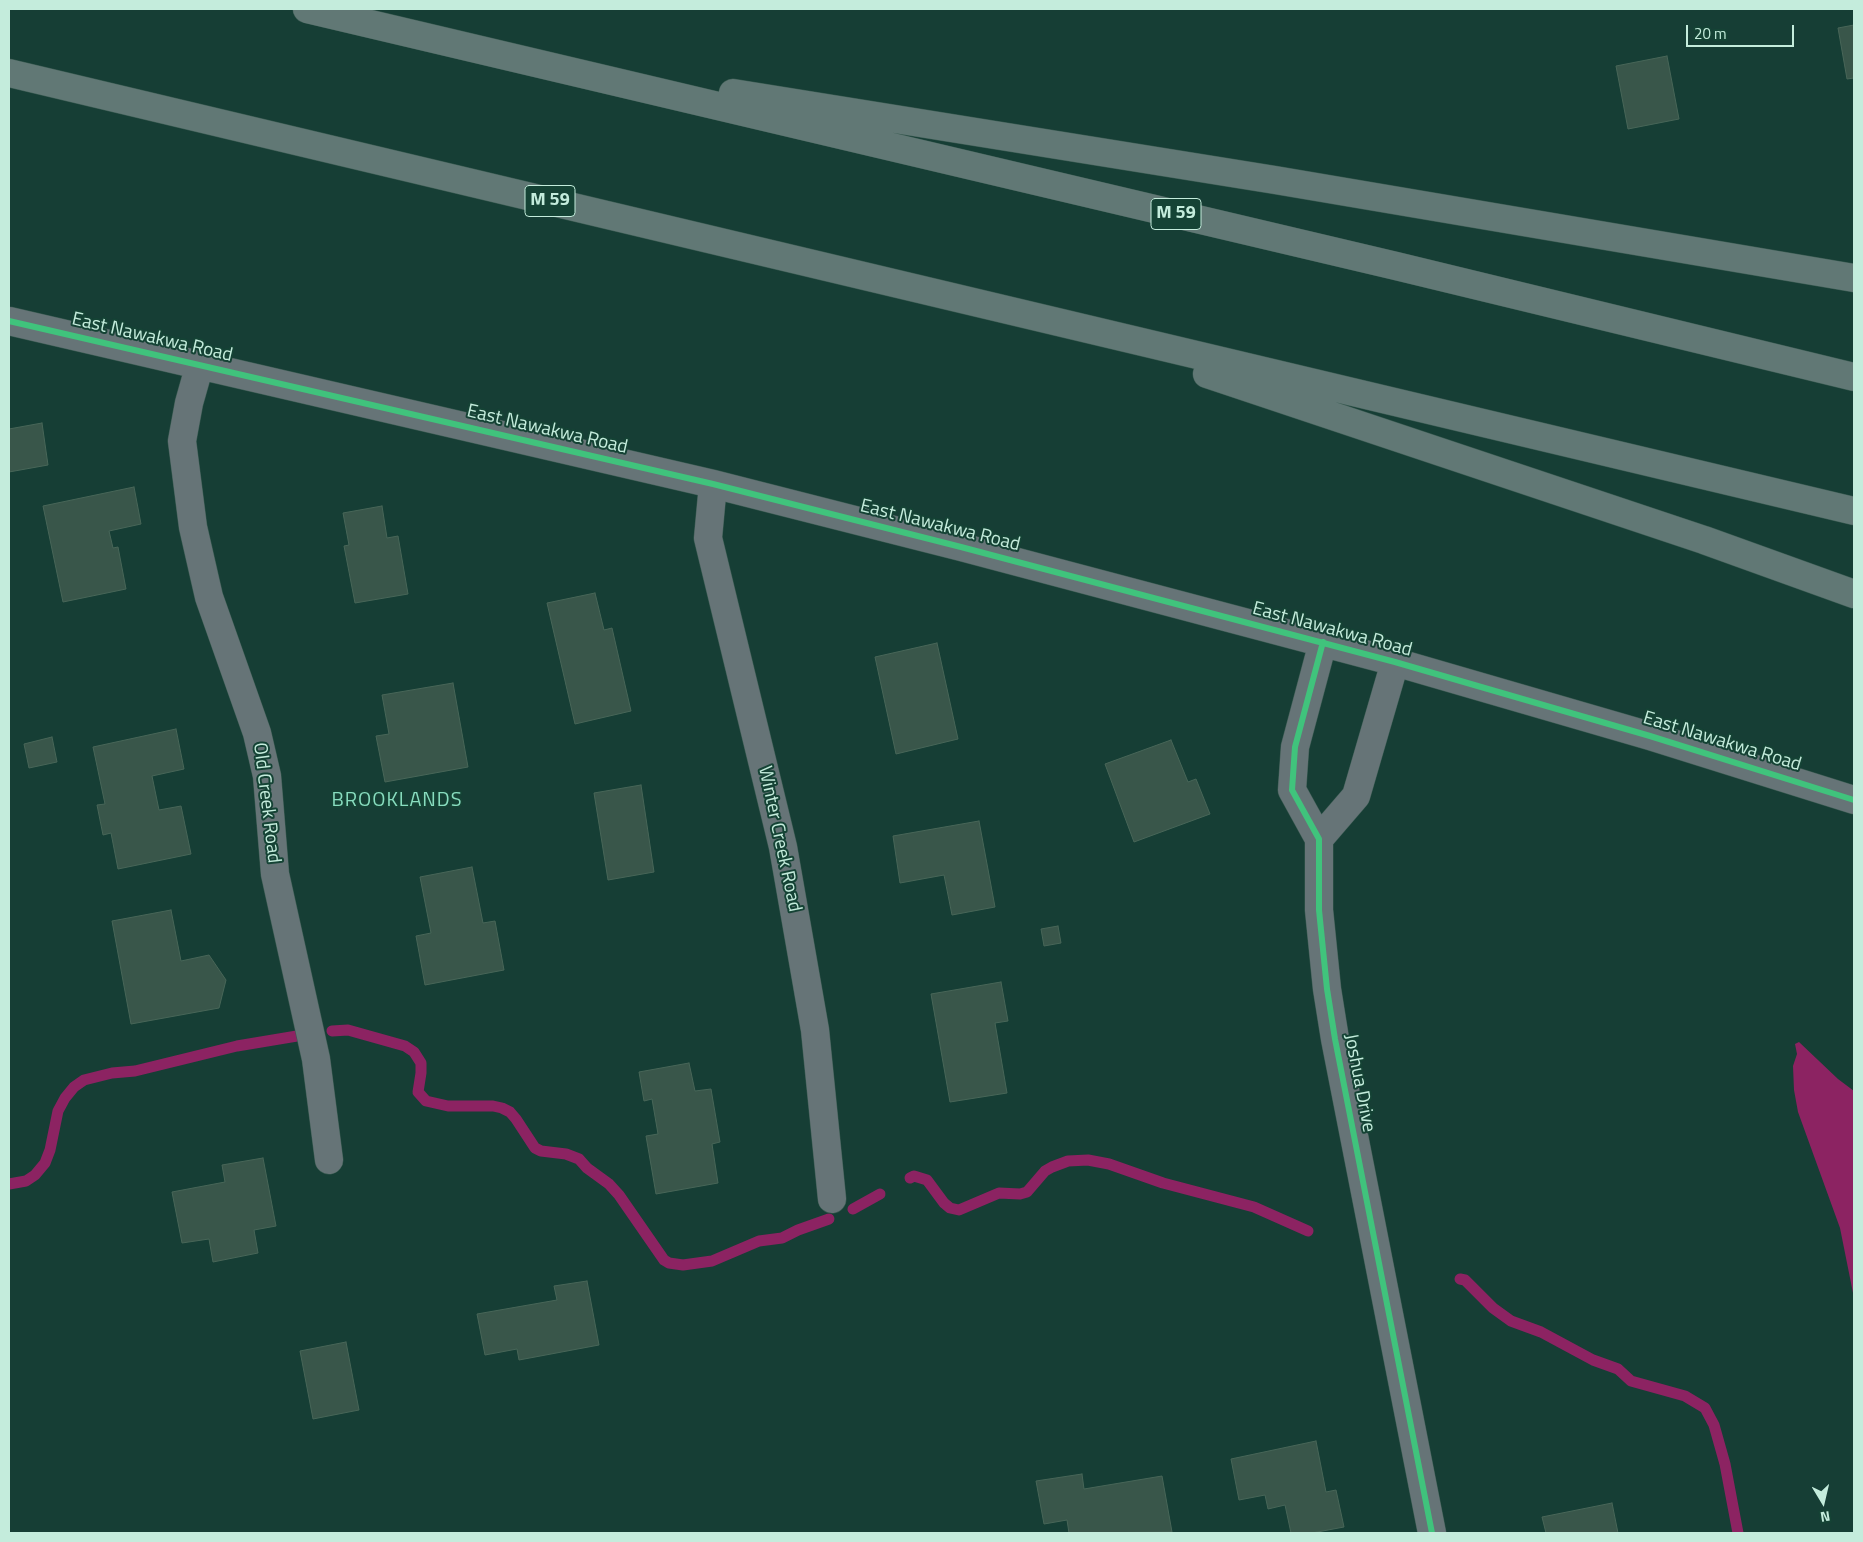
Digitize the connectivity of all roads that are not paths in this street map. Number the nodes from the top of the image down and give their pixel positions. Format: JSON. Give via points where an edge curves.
{"nodes":[{"id":1,"x":307,"y":9,"type":"edge"},
{"id":2,"x":497,"y":54,"type":"junction"},
{"id":3,"x":9,"y":73,"type":"edge"},
{"id":4,"x":1854,"y":278,"type":"edge"},
{"id":5,"x":1035,"y":316,"type":"junction"},
{"id":6,"x":9,"y":321,"type":"edge"},
{"id":7,"x":200,"y":364,"type":"junction"},
{"id":8,"x":1854,"y":377,"type":"edge"},
{"id":9,"x":713,"y":484,"type":"junction"},
{"id":10,"x":1854,"y":511,"type":"edge"},
{"id":11,"x":1854,"y":594,"type":"edge"},
{"id":12,"x":1323,"y":642,"type":"junction"},
{"id":13,"x":1395,"y":662,"type":"junction"},
{"id":14,"x":1854,"y":800,"type":"edge"},
{"id":15,"x":1319,"y":839,"type":"junction"},
{"id":16,"x":329,"y":1160,"type":"dead end"},
{"id":17,"x":832,"y":1199,"type":"dead end"},
{"id":18,"x":1432,"y":1533,"type":"edge"}],
"edges":[{"from":1,"to":2,"type":"highway","number":"M 59"},
{"from":2,"to":4,"type":"highway"},
{"from":2,"to":8,"type":"highway","number":"M 59"},
{"from":3,"to":5,"type":"highway","number":"M 59"},
{"from":5,"to":10,"type":"highway","number":"M 59"},
{"from":5,"to":11,"type":"highway","via":[[1704,540]]},
{"from":6,"to":7,"type":"street","name":"East Nawakwa Road"},
{"from":7,"to":9,"type":"street","name":"East Nawakwa Road"},
{"from":7,"to":16,"type":"street","name":"Old Creek Road","via":[[182,441],[193,527],[209,598],[257,733],[267,776],[275,874],[316,1059]]},
{"from":9,"to":12,"type":"street","name":"East Nawakwa Road"},
{"from":9,"to":17,"type":"street","name":"Winter Creek Road","via":[[708,538],[783,847],[815,1030]]},
{"from":12,"to":13,"type":"street","name":"East Nawakwa Road"},
{"from":12,"to":15,"type":"street","name":"Joshua Drive","via":[[1295,747],[1292,790]]},
{"from":13,"to":14,"type":"street","name":"East Nawakwa Road","via":[[1650,736]]},
{"from":13,"to":15,"type":"street","via":[[1356,796]]},
{"from":15,"to":18,"type":"street","name":"Joshua Drive","via":[[1319,910],[1333,1030]]}]}
